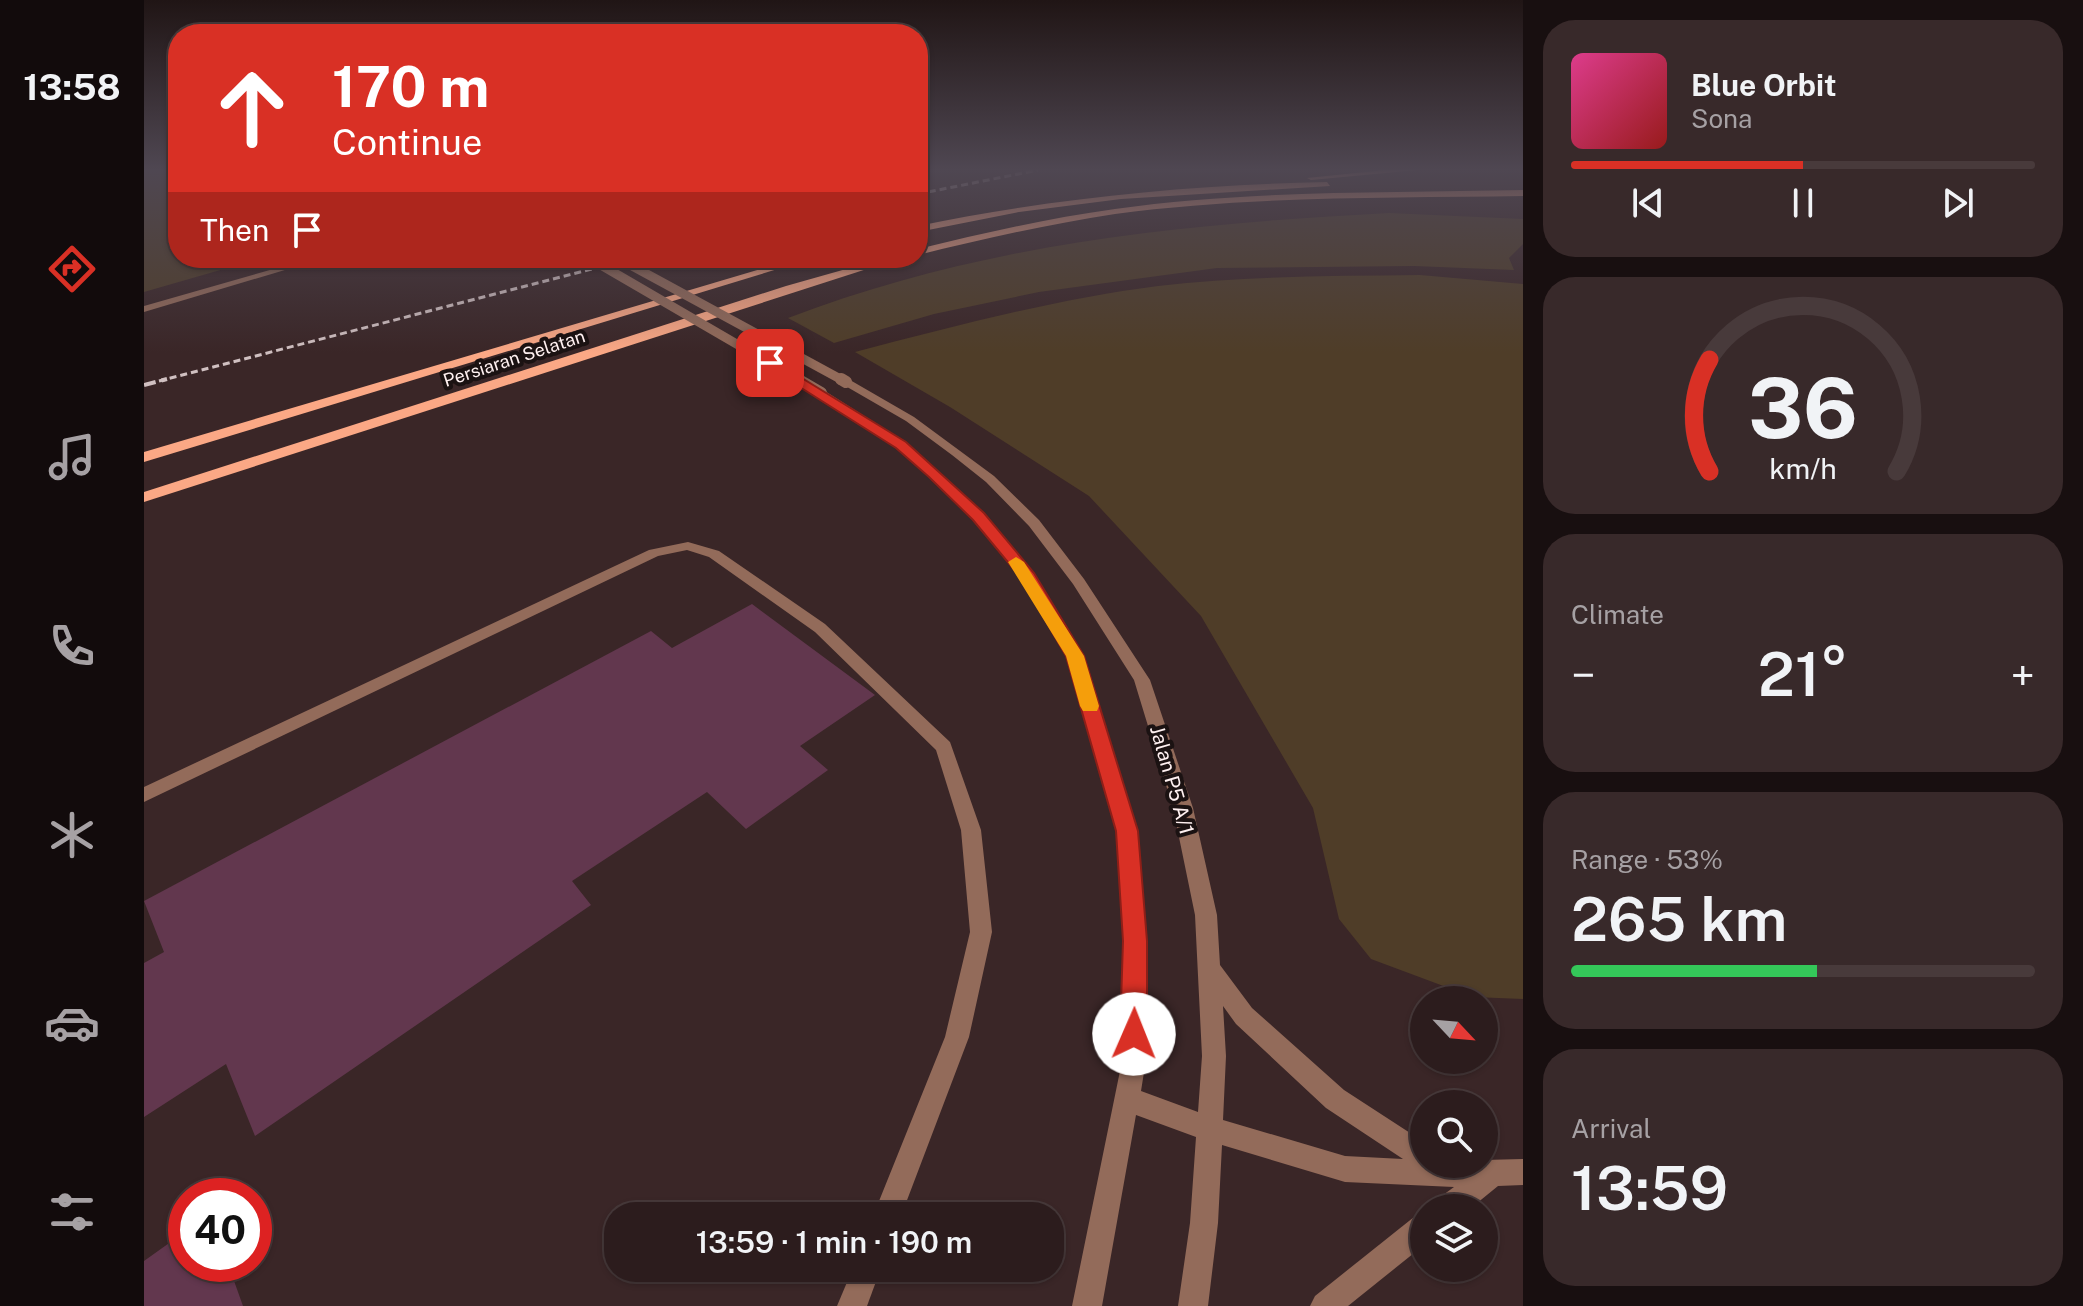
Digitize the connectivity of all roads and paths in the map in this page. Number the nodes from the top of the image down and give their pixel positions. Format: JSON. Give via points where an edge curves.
{"nodes":[{"id":1,"x":1013,"y":231,"type":"edge"},
{"id":2,"x":928,"y":250,"type":"edge"},
{"id":3,"x":286,"y":268,"type":"edge"},
{"id":4,"x":606,"y":268,"type":"edge"},
{"id":5,"x":636,"y":268,"type":"edge"},
{"id":6,"x":776,"y":268,"type":"edge"},
{"id":7,"x":861,"y":268,"type":"edge"},
{"id":8,"x":144,"y":309,"type":"edge"},
{"id":9,"x":144,"y":457,"type":"edge"},
{"id":10,"x":144,"y":497,"type":"edge"},
{"id":11,"x":144,"y":795,"type":"edge"},
{"id":12,"x":1209,"y":968,"type":"junction"},
{"id":13,"x":1128,"y":1099,"type":"junction"},
{"id":14,"x":1210,"y":1129,"type":"junction"},
{"id":15,"x":1410,"y":1148,"type":"edge"},
{"id":16,"x":1410,"y":1169,"type":"edge"},
{"id":17,"x":1523,"y":1172,"type":"edge"},
{"id":18,"x":1498,"y":1174,"type":"edge"},
{"id":19,"x":1487,"y":1178,"type":"edge"},
{"id":20,"x":1467,"y":1194,"type":"edge"},
{"id":21,"x":892,"y":1202,"type":"edge"},
{"id":22,"x":1410,"y":1238,"type":"edge"},
{"id":23,"x":861,"y":1282,"type":"edge"},
{"id":24,"x":852,"y":1306,"type":"edge"},
{"id":25,"x":1087,"y":1306,"type":"edge"},
{"id":26,"x":1193,"y":1306,"type":"edge"},
{"id":27,"x":1325,"y":1306,"type":"edge"}],
"edges":[{"from":1,"to":2,"type":"main road"},
{"from":3,"to":8,"type":"street"},
{"from":4,"to":13,"type":"street","bridge":true,"via":[[901,445],[979,516],[1028,576],[1075,656],[1127,831],[1135,941]]},
{"from":5,"to":12,"type":"street","name":"Jalan P5 A/1","bridge":true,"via":[[910,419],[990,479],[1023,512],[1079,582],[1142,680],[1183,808],[1206,915]]},
{"from":6,"to":9,"type":"main road","name":"Persiaran Selatan"},
{"from":7,"to":10,"type":"main road","name":"Persiaran Selatan"},
{"from":11,"to":21,"type":"street","via":[[654,553],[688,546],[714,554],[820,628],[944,747],[971,830],[981,932],[957,1037]]},
{"from":12,"to":14,"type":"street","name":"Jalan P5 A/1","via":[[1214,1056]]},
{"from":12,"to":15,"type":"street","via":[[1244,1016],[1335,1099]]},
{"from":13,"to":14,"type":"street"},
{"from":13,"to":25,"type":"street"},
{"from":14,"to":16,"type":"street","via":[[1345,1169]]},
{"from":14,"to":26,"type":"street","name":"Jalan P5 A/1"},
{"from":17,"to":18,"type":"street"},
{"from":19,"to":20,"type":"street"},
{"from":22,"to":27,"type":"street"},
{"from":23,"to":24,"type":"street"}]}
